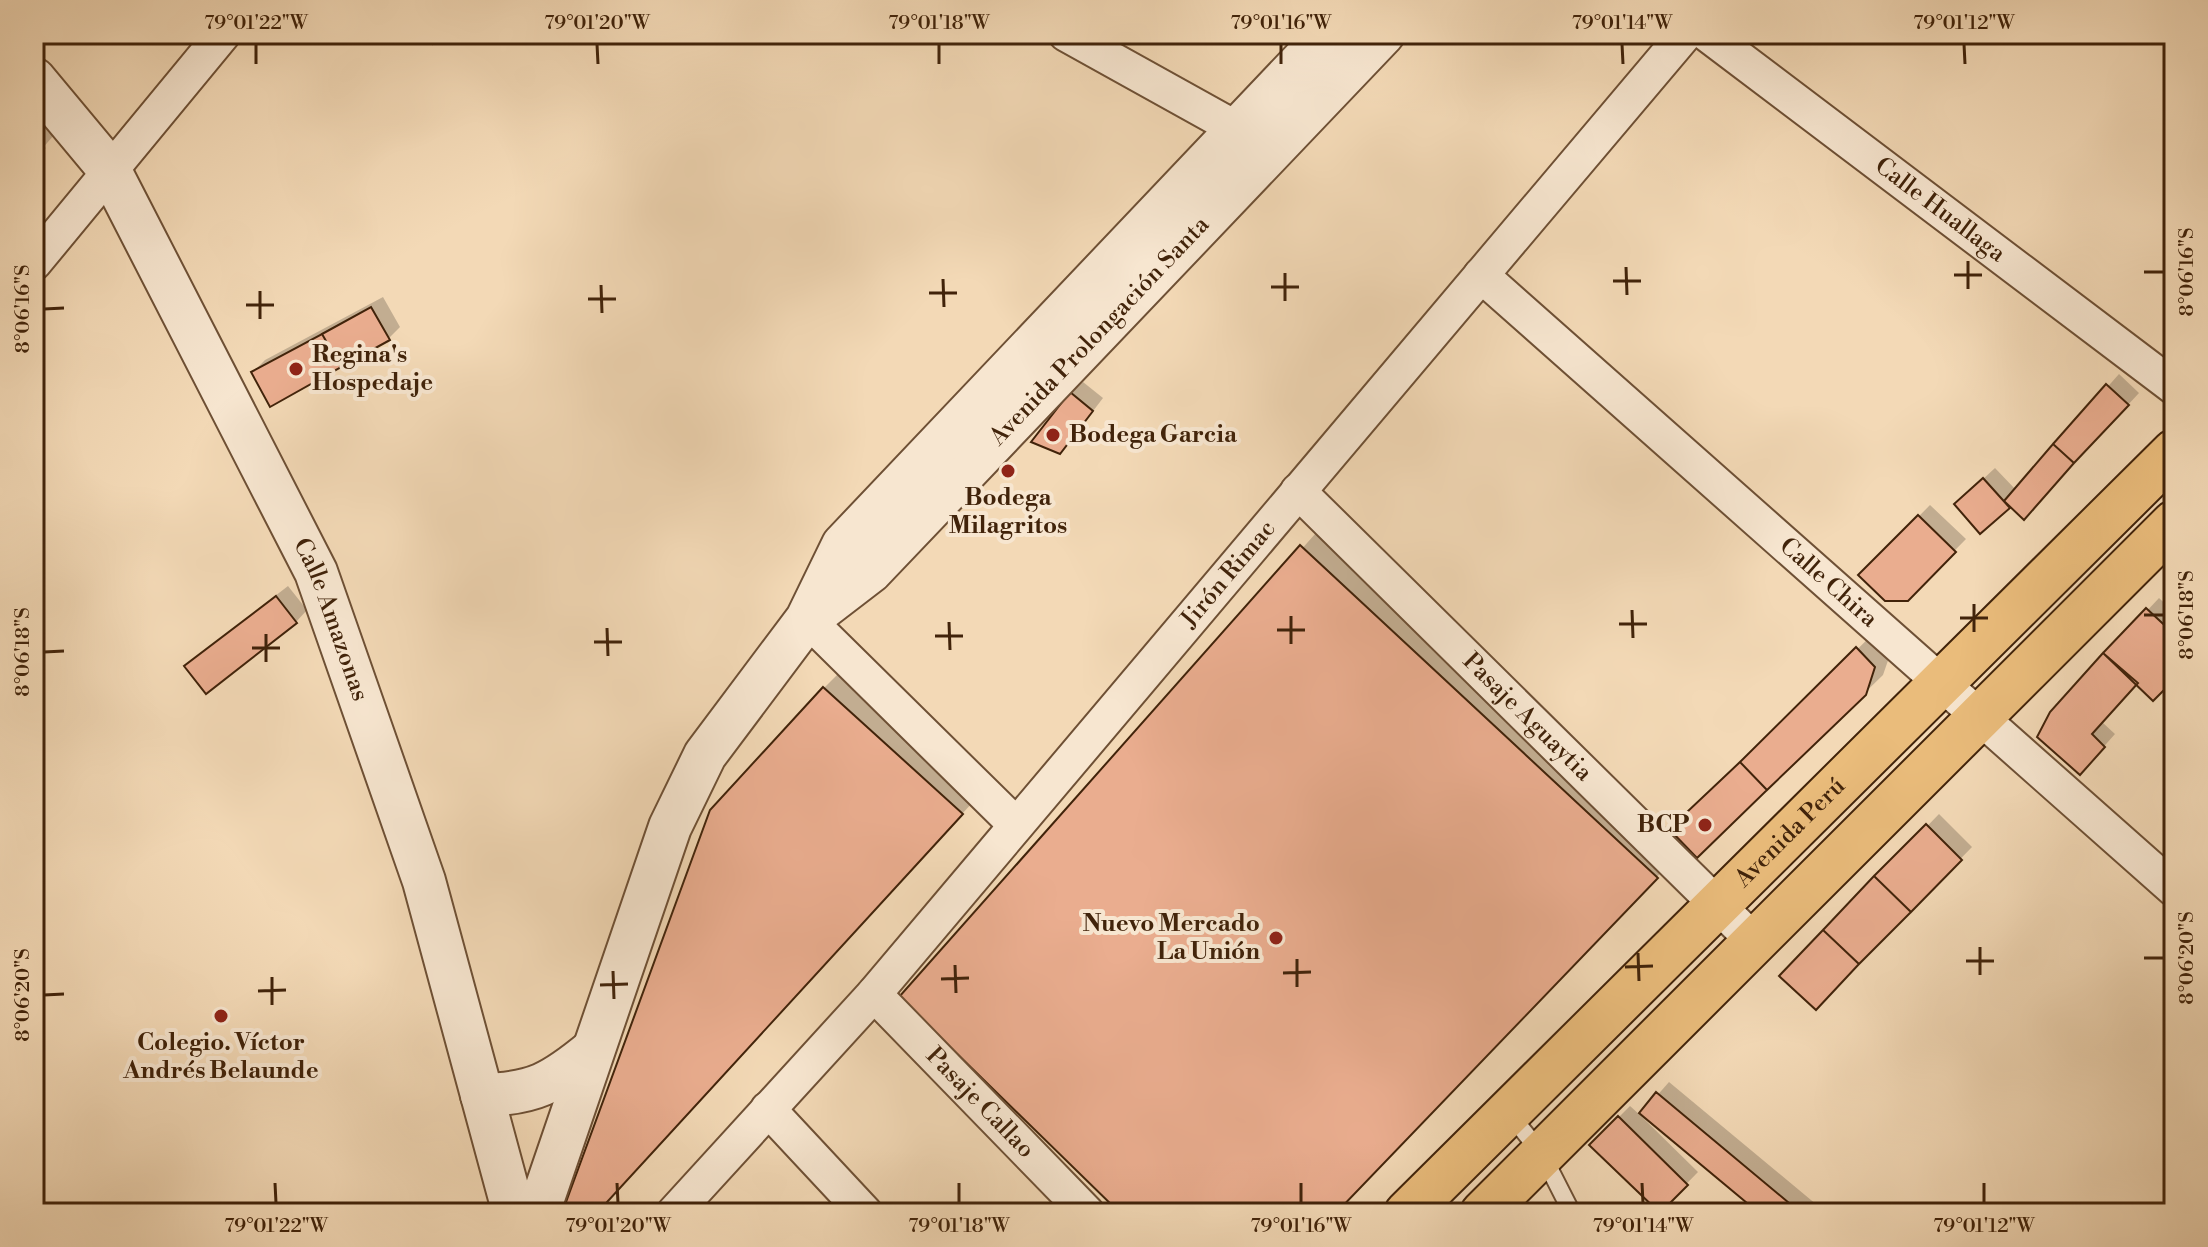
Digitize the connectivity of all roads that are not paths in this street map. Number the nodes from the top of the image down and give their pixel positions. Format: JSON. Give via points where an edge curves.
{"nodes":[{"id":1,"x":223,"y":34,"type":"edge"},
{"id":2,"x":1066,"y":34,"type":"edge"},
{"id":3,"x":1328,"y":34,"type":"edge"},
{"id":4,"x":1383,"y":34,"type":"edge"},
{"id":5,"x":1685,"y":34,"type":"edge"},
{"id":6,"x":1707,"y":34,"type":"edge"},
{"id":7,"x":34,"y":79,"type":"edge"},
{"id":8,"x":1237,"y":129,"type":"junction"},
{"id":9,"x":109,"y":169,"type":"junction"},
{"id":10,"x":34,"y":263,"type":"edge"},
{"id":11,"x":1481,"y":275,"type":"junction"},
{"id":12,"x":2174,"y":387,"type":"edge"},
{"id":13,"x":2174,"y":452,"type":"edge"},
{"id":14,"x":1298,"y":491,"type":"junction"},
{"id":15,"x":2174,"y":523,"type":"edge"},
{"id":16,"x":807,"y":619,"type":"junction"},
{"id":17,"x":1940,"y":684,"type":"junction"},
{"id":18,"x":1980,"y":717,"type":"junction"},
{"id":19,"x":1016,"y":825,"type":"junction"},
{"id":20,"x":2174,"y":889,"type":"edge"},
{"id":21,"x":1718,"y":905,"type":"junction"},
{"id":22,"x":1755,"y":942,"type":"junction"},
{"id":23,"x":874,"y":994,"type":"junction"},
{"id":24,"x":593,"y":1050,"type":"junction"},
{"id":25,"x":482,"y":1095,"type":"junction"},
{"id":26,"x":768,"y":1109,"type":"junction"},
{"id":27,"x":1509,"y":1112,"type":"junction"},
{"id":28,"x":1542,"y":1154,"type":"junction"},
{"id":29,"x":514,"y":1213,"type":"edge"},
{"id":30,"x":538,"y":1213,"type":"edge"},
{"id":31,"x":674,"y":1213,"type":"edge"},
{"id":32,"x":865,"y":1213,"type":"edge"},
{"id":33,"x":1087,"y":1213,"type":"edge"},
{"id":34,"x":1407,"y":1213,"type":"edge"},
{"id":35,"x":1483,"y":1213,"type":"edge"},
{"id":36,"x":1572,"y":1213,"type":"edge"}],
"edges":[{"from":1,"to":9,"type":"street"},
{"from":2,"to":8,"type":"street"},
{"from":3,"to":8,"type":"street","name":"Avenida Prolongación Santa"},
{"from":4,"to":16,"type":"street","name":"Avenida Prolongación Santa","via":[[871,571]]},
{"from":5,"to":11,"type":"street","name":"Jirón Rimac"},
{"from":6,"to":12,"type":"street","name":"Calle Huallaga"},
{"from":7,"to":9,"type":"street","name":"Calle Amazonas"},
{"from":8,"to":16,"type":"street","name":"Avenida Prolongación Santa","via":[[843,545]]},
{"from":9,"to":10,"type":"street"},
{"from":9,"to":25,"type":"street","name":"Calle Amazonas","via":[[316,572],[424,881]]},
{"from":11,"to":14,"type":"street","name":"Jirón Rimac"},
{"from":11,"to":17,"type":"street","name":"Calle Chira"},
{"from":13,"to":17,"type":"main road","name":"Avenida Perú"},
{"from":14,"to":19,"type":"street","name":"Jirón Rimac"},
{"from":14,"to":21,"type":"street","name":"Pasaje Aguaytia"},
{"from":15,"to":18,"type":"main road"},
{"from":16,"to":19,"type":"street"},
{"from":16,"to":24,"type":"street","name":"Avenida Prolongación Santa","via":[[705,755],[670,827]]},
{"from":17,"to":18,"type":"street","name":"Calle Chira"},
{"from":17,"to":21,"type":"main road","name":"Avenida Perú"},
{"from":18,"to":20,"type":"street","name":"Calle Chira"},
{"from":18,"to":22,"type":"main road"},
{"from":19,"to":23,"type":"street","name":"Jirón Rimac"},
{"from":21,"to":22,"type":"street","name":"Pasaje Aguaytia"},
{"from":21,"to":27,"type":"main road","name":"Avenida Perú"},
{"from":22,"to":28,"type":"main road"},
{"from":23,"to":26,"type":"street","name":"Jirón Rimac"},
{"from":23,"to":33,"type":"street","name":"Pasaje Callao"},
{"from":24,"to":25,"type":"street","via":[[543,1087]]},
{"from":24,"to":30,"type":"street","name":"Avenida Prolongación Santa"},
{"from":25,"to":29,"type":"street","name":"Calle Amazonas"},
{"from":26,"to":31,"type":"street","name":"Jirón Rimac"},
{"from":26,"to":32,"type":"street"},
{"from":27,"to":28,"type":"lane"},
{"from":27,"to":34,"type":"main road","name":"Avenida Perú"},
{"from":28,"to":35,"type":"main road"},
{"from":28,"to":36,"type":"lane"}]}
